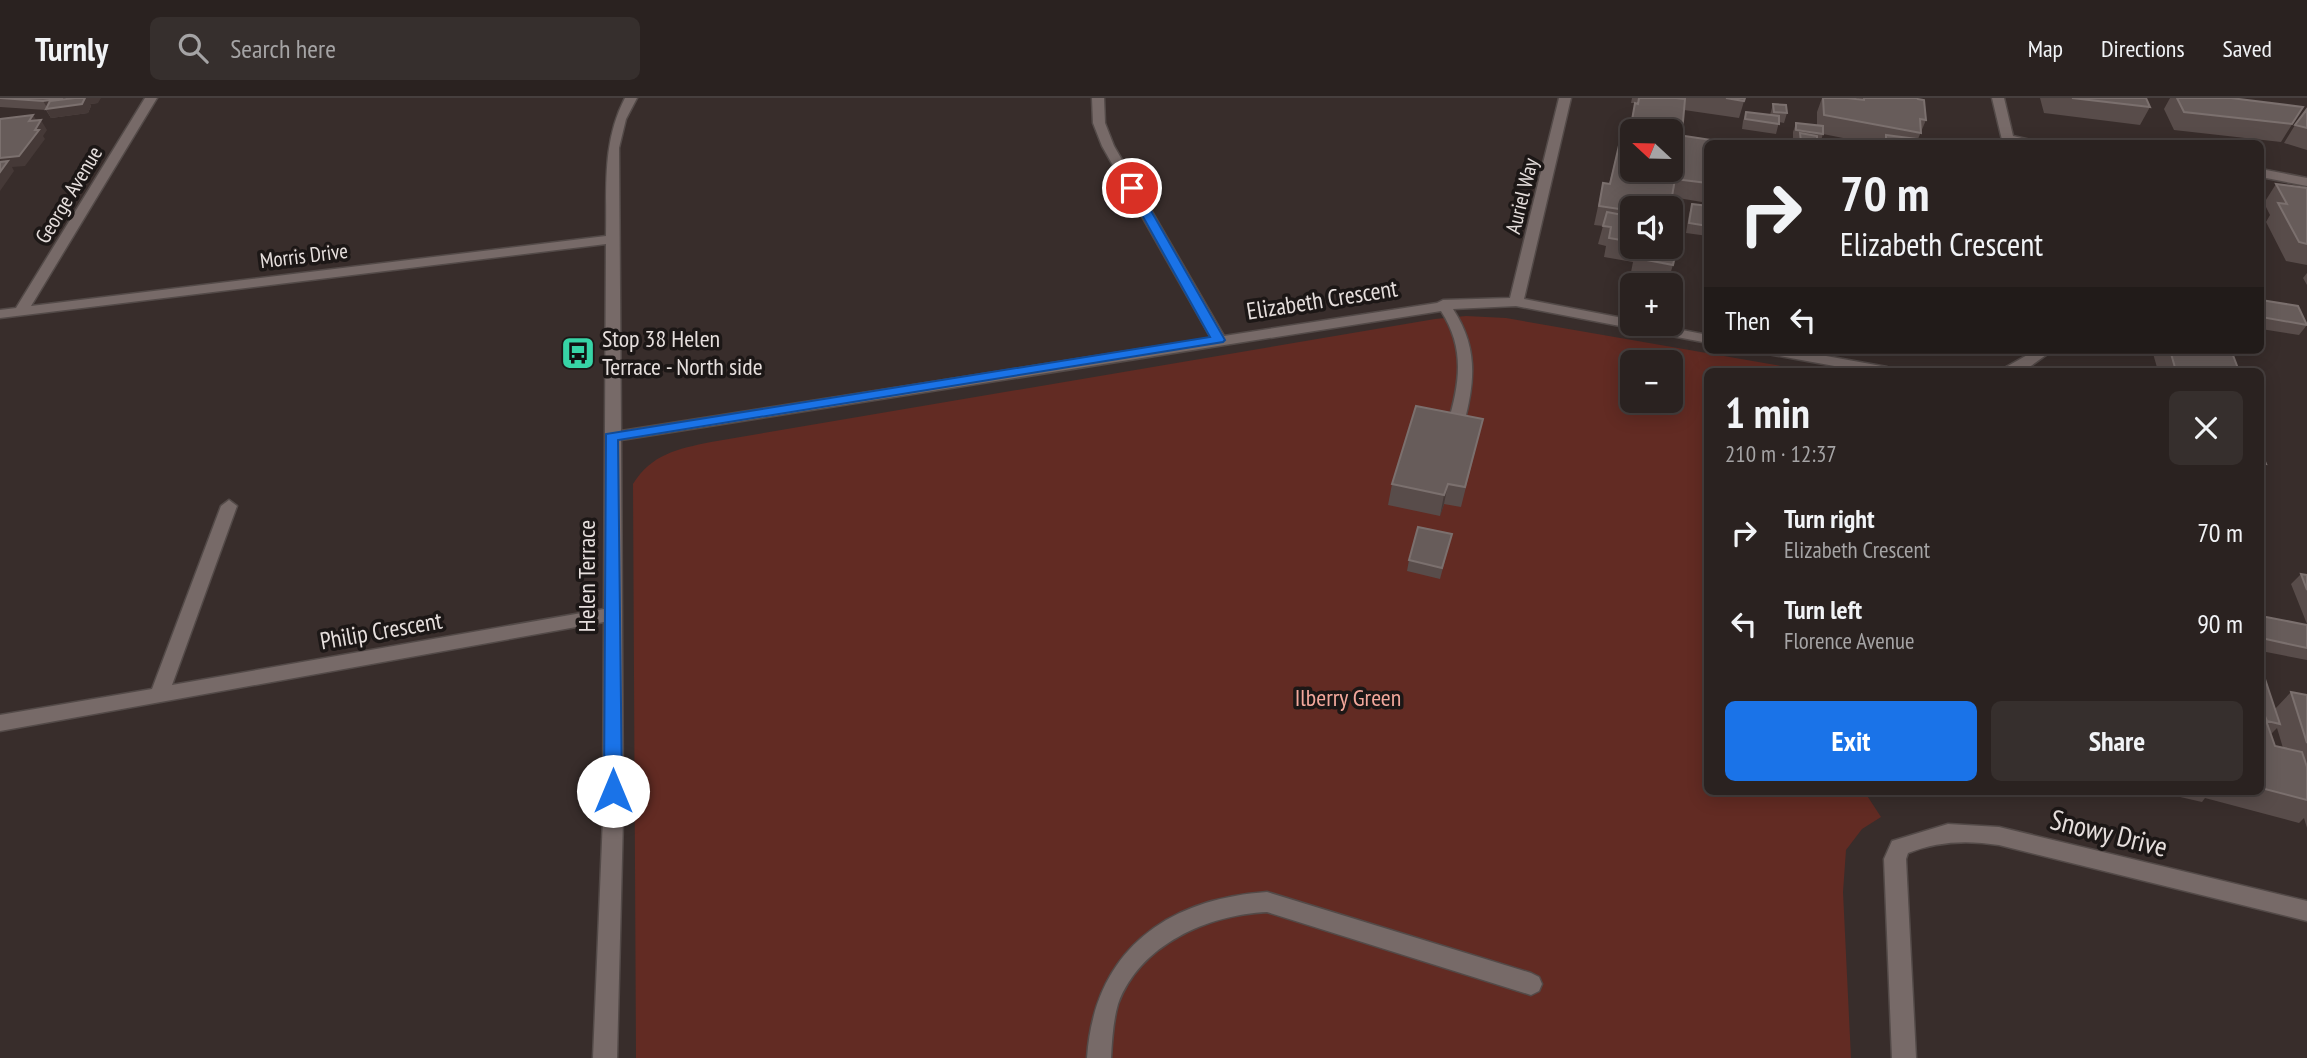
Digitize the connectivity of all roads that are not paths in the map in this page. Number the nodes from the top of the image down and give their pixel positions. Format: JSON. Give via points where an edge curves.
{"nodes":[{"id":1,"x":151,"y":98,"type":"edge"},
{"id":2,"x":631,"y":98,"type":"edge"},
{"id":3,"x":1098,"y":98,"type":"edge"},
{"id":4,"x":1565,"y":98,"type":"edge"},
{"id":5,"x":1998,"y":98,"type":"edge"},
{"id":6,"x":2008,"y":140,"type":"edge"},
{"id":7,"x":2264,"y":174,"type":"edge"},
{"id":8,"x":2307,"y":182,"type":"edge"},
{"id":9,"x":612,"y":239,"type":"junction"},
{"id":10,"x":1516,"y":302,"type":"junction"},
{"id":11,"x":1443,"y":304,"type":"junction"},
{"id":12,"x":20,"y":312,"type":"junction"},
{"id":13,"x":0,"y":314,"type":"edge"},
{"id":14,"x":1704,"y":338,"type":"edge"},
{"id":15,"x":1218,"y":340,"type":"junction"},
{"id":16,"x":1791,"y":354,"type":"edge"},
{"id":17,"x":2040,"y":354,"type":"edge"},
{"id":18,"x":1870,"y":368,"type":"edge"},
{"id":19,"x":2015,"y":368,"type":"edge"},
{"id":20,"x":1455,"y":423,"type":"edge"},
{"id":21,"x":611,"y":437,"type":"junction"},
{"id":22,"x":229,"y":506,"type":"dead end"},
{"id":23,"x":613,"y":614,"type":"junction"},
{"id":24,"x":158,"y":697,"type":"junction"},
{"id":25,"x":0,"y":723,"type":"edge"},
{"id":26,"x":2307,"y":911,"type":"edge"},
{"id":27,"x":1531,"y":984,"type":"dead end"},
{"id":28,"x":605,"y":1058,"type":"edge"},
{"id":29,"x":1099,"y":1058,"type":"edge"},
{"id":30,"x":1904,"y":1058,"type":"edge"}],
"edges":[{"from":1,"to":12,"type":"street","name":"George Avenue"},
{"from":2,"to":9,"type":"street","name":"Helen Terrace","via":[[612,148]]},
{"from":3,"to":15,"type":"street","via":[[1097,112],[1108,146]]},
{"from":4,"to":10,"type":"street","name":"Auriel Way"},
{"from":5,"to":6,"type":"street"},
{"from":7,"to":8,"type":"street"},
{"from":9,"to":12,"type":"street","name":"Morris Drive"},
{"from":9,"to":21,"type":"street","name":"Helen Terrace"},
{"from":10,"to":11,"type":"street","name":"Elizabeth Crescent"},
{"from":10,"to":14,"type":"street","name":"Elizabeth Crescent"},
{"from":11,"to":15,"type":"street","name":"Elizabeth Crescent"},
{"from":11,"to":20,"type":"street","via":[[1460,327],[1468,379]]},
{"from":12,"to":13,"type":"street","name":"Morris Drive"},
{"from":15,"to":21,"type":"street","name":"Elizabeth Crescent"},
{"from":16,"to":18,"type":"street"},
{"from":17,"to":19,"type":"street"},
{"from":21,"to":23,"type":"street","name":"Helen Terrace"},
{"from":22,"to":24,"type":"street"},
{"from":23,"to":24,"type":"street","name":"Philip Crescent"},
{"from":23,"to":28,"type":"street","name":"Helen Terrace","via":[[613,818]]},
{"from":24,"to":25,"type":"street","name":"Philip Crescent"},
{"from":26,"to":30,"type":"street","name":"Snowy Drive","via":[[1999,836],[1957,831],[1923,837],[1899,847],[1895,859]]},
{"from":27,"to":29,"type":"street","via":[[1267,902],[1242,901],[1185,920],[1138,957],[1108,1003]]}]}
